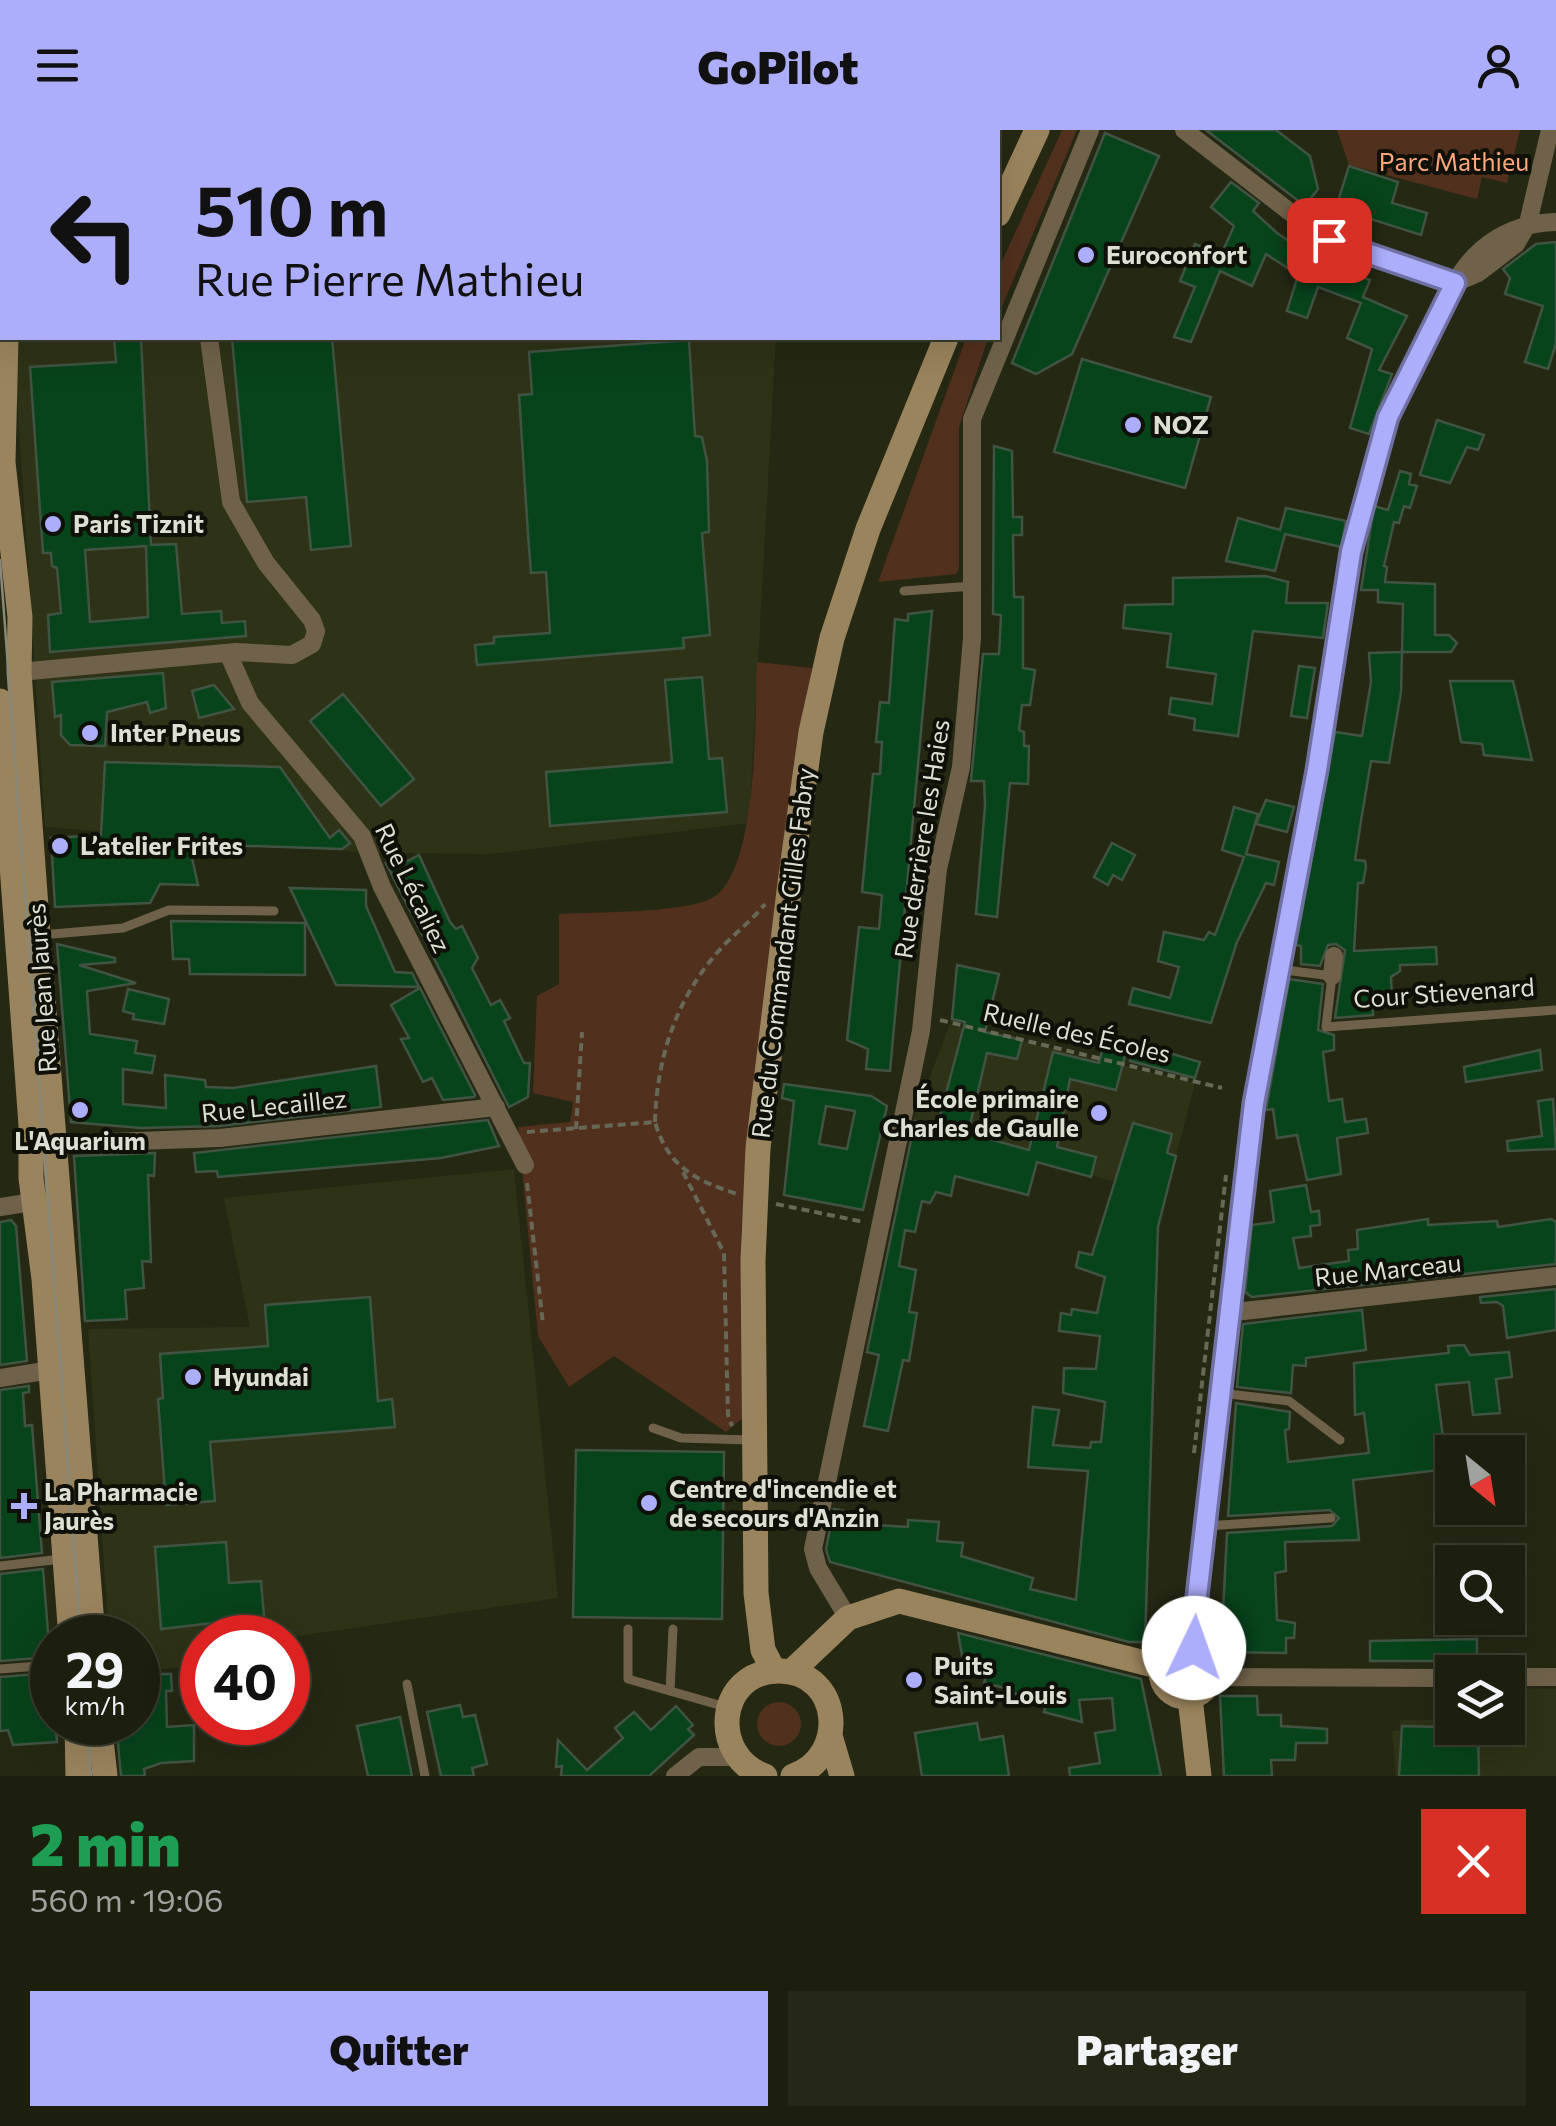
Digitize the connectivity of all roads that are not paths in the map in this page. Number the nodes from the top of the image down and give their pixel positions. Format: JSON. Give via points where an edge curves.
{"nodes":[{"id":1,"x":1038,"y":130,"type":"edge"},
{"id":2,"x":1090,"y":130,"type":"edge"},
{"id":3,"x":1184,"y":130,"type":"edge"},
{"id":4,"x":1550,"y":130,"type":"edge"},
{"id":5,"x":1548,"y":172,"type":"edge"},
{"id":6,"x":1000,"y":210,"type":"edge"},
{"id":7,"x":1556,"y":222,"type":"edge"},
{"id":8,"x":1528,"y":223,"type":"junction"},
{"id":9,"x":1455,"y":283,"type":"junction"},
{"id":10,"x":6,"y":340,"type":"edge"},
{"id":11,"x":209,"y":340,"type":"edge"},
{"id":12,"x":945,"y":340,"type":"edge"},
{"id":13,"x":973,"y":586,"type":"junction"},
{"id":14,"x":904,"y":590,"type":"dead end"},
{"id":15,"x":228,"y":652,"type":"junction"},
{"id":16,"x":19,"y":672,"type":"junction"},
{"id":17,"x":0,"y":701,"type":"edge"},
{"id":18,"x":12,"y":803,"type":"edge"},
{"id":19,"x":274,"y":911,"type":"dead end"},
{"id":20,"x":38,"y":935,"type":"junction"},
{"id":21,"x":1334,"y":956,"type":"dead end"},
{"id":22,"x":1278,"y":969,"type":"junction"},
{"id":23,"x":1332,"y":976,"type":"junction"},
{"id":24,"x":1556,"y":1010,"type":"edge"},
{"id":25,"x":496,"y":1107,"type":"junction"},
{"id":26,"x":55,"y":1144,"type":"junction"},
{"id":27,"x":525,"y":1164,"type":"road end"},
{"id":28,"x":61,"y":1198,"type":"junction"},
{"id":29,"x":34,"y":1202,"type":"junction"},
{"id":30,"x":0,"y":1207,"type":"edge"},
{"id":31,"x":1556,"y":1276,"type":"edge"},
{"id":32,"x":1226,"y":1313,"type":"junction"},
{"id":33,"x":51,"y":1370,"type":"junction"},
{"id":34,"x":0,"y":1378,"type":"edge"},
{"id":35,"x":1218,"y":1393,"type":"junction"},
{"id":36,"x":653,"y":1428,"type":"dead end"},
{"id":37,"x":746,"y":1440,"type":"junction"},
{"id":38,"x":1340,"y":1440,"type":"dead end"},
{"id":39,"x":1331,"y":1518,"type":"dead end"},
{"id":40,"x":1204,"y":1526,"type":"junction"},
{"id":41,"x":62,"y":1559,"type":"junction"},
{"id":42,"x":0,"y":1566,"type":"edge"},
{"id":43,"x":756,"y":1593,"type":"junction"},
{"id":44,"x":68,"y":1615,"type":"edge"},
{"id":45,"x":90,"y":1615,"type":"edge"},
{"id":46,"x":848,"y":1618,"type":"junction"},
{"id":47,"x":628,"y":1628,"type":"dead end"},
{"id":48,"x":673,"y":1629,"type":"dead end"},
{"id":49,"x":829,"y":1637,"type":"junction"},
{"id":50,"x":1191,"y":1648,"type":"junction"},
{"id":51,"x":30,"y":1667,"type":"edge"},
{"id":52,"x":1161,"y":1668,"type":"junction"},
{"id":53,"x":0,"y":1669,"type":"edge"},
{"id":54,"x":783,"y":1672,"type":"junction"},
{"id":55,"x":1210,"y":1677,"type":"junction"},
{"id":56,"x":1525,"y":1677,"type":"edge"},
{"id":57,"x":1556,"y":1677,"type":"edge"},
{"id":58,"x":1435,"y":1678,"type":"edge"},
{"id":59,"x":406,"y":1684,"type":"dead end"},
{"id":60,"x":670,"y":1691,"type":"junction"},
{"id":61,"x":1190,"y":1698,"type":"junction"},
{"id":62,"x":732,"y":1700,"type":"junction"},
{"id":63,"x":828,"y":1704,"type":"junction"},
{"id":64,"x":831,"y":1739,"type":"junction"},
{"id":65,"x":77,"y":1745,"type":"edge"},
{"id":66,"x":101,"y":1745,"type":"edge"},
{"id":67,"x":741,"y":1765,"type":"edge"},
{"id":68,"x":78,"y":1776,"type":"edge"},
{"id":69,"x":104,"y":1776,"type":"edge"},
{"id":70,"x":426,"y":1776,"type":"edge"},
{"id":71,"x":675,"y":1776,"type":"edge"},
{"id":72,"x":765,"y":1776,"type":"edge"},
{"id":73,"x":793,"y":1776,"type":"edge"},
{"id":74,"x":842,"y":1776,"type":"edge"},
{"id":75,"x":1199,"y":1776,"type":"edge"}],
"edges":[{"from":1,"to":6,"type":"street"},
{"from":2,"to":13,"type":"street","name":"Rue derrière les Haies","via":[[974,408]]},
{"from":3,"to":9,"type":"street","via":[[1320,236]]},
{"from":4,"to":5,"type":"street"},
{"from":5,"to":8,"type":"street"},
{"from":7,"to":8,"type":"street"},
{"from":8,"to":9,"type":"street","via":[[1516,244]]},
{"from":9,"to":22,"type":"street","via":[[1401,387],[1367,483]]},
{"from":10,"to":16,"type":"street","name":"Rue Jean Jaurès","via":[[3,462],[20,617]]},
{"from":11,"to":15,"type":"street","via":[[231,502],[316,632],[298,654]]},
{"from":12,"to":37,"type":"street","name":"Rue du Commandant Gilles Fabry","via":[[868,529],[832,638],[811,732],[754,1200]]},
{"from":13,"to":14,"type":"lane"},
{"from":13,"to":46,"type":"street","name":"Rue derrière les Haies","via":[[961,767],[938,869],[922,1017],[813,1549]]},
{"from":15,"to":16,"type":"street"},
{"from":15,"to":25,"type":"street","name":"Rue Lécaliez","via":[[250,702],[362,836]]},
{"from":16,"to":18,"type":"street","name":"Rue Jean Jaurès"},
{"from":17,"to":18,"type":"street"},
{"from":18,"to":20,"type":"street","name":"Rue Jean Jaurès"},
{"from":18,"to":29,"type":"street"},
{"from":19,"to":20,"type":"lane","via":[[169,910],[123,928]]},
{"from":20,"to":26,"type":"street","name":"Rue Jean Jaurès"},
{"from":21,"to":23,"type":"street","name":"Cour Stievenard"},
{"from":22,"to":23,"type":"lane","name":"Cour Stievenard"},
{"from":22,"to":32,"type":"street"},
{"from":23,"to":24,"type":"lane","name":"Cour Stievenard","via":[[1326,1027]]},
{"from":25,"to":26,"type":"street","name":"Rue Lecaillez","via":[[206,1139]]},
{"from":25,"to":27,"type":"street","name":"Rue Lécaliez"},
{"from":26,"to":28,"type":"street","name":"Rue Jean Jaurès"},
{"from":28,"to":29,"type":"street"},
{"from":28,"to":45,"type":"street","name":"Rue Jean Jaurès"},
{"from":29,"to":30,"type":"street"},
{"from":29,"to":33,"type":"street"},
{"from":31,"to":32,"type":"street","name":"Rue Marceau"},
{"from":32,"to":35,"type":"street"},
{"from":33,"to":34,"type":"street"},
{"from":33,"to":41,"type":"street"},
{"from":35,"to":38,"type":"lane","via":[[1289,1401]]},
{"from":35,"to":40,"type":"street"},
{"from":36,"to":37,"type":"lane","via":[[681,1438]]},
{"from":37,"to":43,"type":"street","name":"Rue du Commandant Gilles Fabry"},
{"from":39,"to":40,"type":"lane"},
{"from":40,"to":50,"type":"street"},
{"from":41,"to":42,"type":"lane"},
{"from":41,"to":44,"type":"street"},
{"from":43,"to":54,"type":"street","name":"Rue du Commandant Gilles Fabry","via":[[763,1650]]},
{"from":43,"to":62,"type":"street","name":"Rue du Commandant Gilles Fabry"},
{"from":46,"to":49,"type":"street"},
{"from":46,"to":52,"type":"street","via":[[880,1604],[907,1602]]},
{"from":47,"to":60,"type":"lane","via":[[628,1678]]},
{"from":48,"to":60,"type":"lane"},
{"from":49,"to":54,"type":"street"},
{"from":49,"to":63,"type":"street","via":[[822,1664]]},
{"from":50,"to":52,"type":"street","via":[[1173,1650]]},
{"from":50,"to":55,"type":"street","via":[[1208,1660]]},
{"from":51,"to":53,"type":"lane"},
{"from":52,"to":61,"type":"street","via":[[1166,1689]]},
{"from":54,"to":62,"type":"street","via":[[751,1679]]},
{"from":54,"to":63,"type":"street","via":[[814,1684]]},
{"from":55,"to":58,"type":"street"},
{"from":55,"to":61,"type":"street"},
{"from":56,"to":57,"type":"street"},
{"from":59,"to":70,"type":"lane"},
{"from":60,"to":62,"type":"lane"},
{"from":61,"to":75,"type":"street"},
{"from":62,"to":67,"type":"street","via":[[726,1731]]},
{"from":63,"to":64,"type":"street"},
{"from":64,"to":73,"type":"street","via":[[816,1764]]},
{"from":64,"to":74,"type":"street"},
{"from":65,"to":68,"type":"street"},
{"from":66,"to":69,"type":"street"},
{"from":67,"to":71,"type":"street","via":[[699,1757]]},
{"from":67,"to":72,"type":"street"}]}
